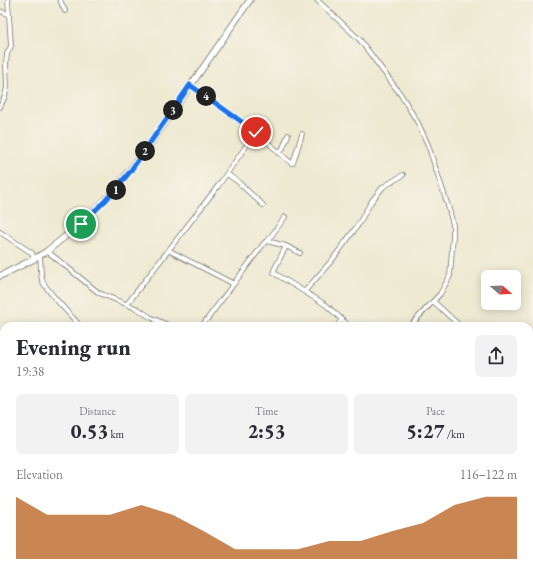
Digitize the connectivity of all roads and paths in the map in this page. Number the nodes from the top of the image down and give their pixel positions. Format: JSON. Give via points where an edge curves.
{"nodes":[{"id":1,"x":8,"y":0,"type":"edge"},
{"id":2,"x":60,"y":0,"type":"edge"},
{"id":3,"x":250,"y":0,"type":"edge"},
{"id":4,"x":317,"y":0,"type":"edge"},
{"id":5,"x":0,"y":11,"type":"edge"},
{"id":6,"x":65,"y":11,"type":"dead end"},
{"id":7,"x":8,"y":14,"type":"junction"},
{"id":8,"x":190,"y":85,"type":"junction"},
{"id":9,"x":0,"y":107,"type":"edge"},
{"id":10,"x":256,"y":132,"type":"junction"},
{"id":11,"x":302,"y":134,"type":"dead end"},
{"id":12,"x":288,"y":135,"type":"dead end"},
{"id":13,"x":280,"y":153,"type":"junction"},
{"id":14,"x":226,"y":174,"type":"junction"},
{"id":15,"x":403,"y":175,"type":"dead end"},
{"id":16,"x":263,"y":205,"type":"dead end"},
{"id":17,"x":285,"y":217,"type":"dead end"},
{"id":18,"x":0,"y":232,"type":"edge"},
{"id":19,"x":267,"y":241,"type":"junction"},
{"id":20,"x":286,"y":246,"type":"junction"},
{"id":21,"x":168,"y":250,"type":"junction"},
{"id":22,"x":46,"y":251,"type":"junction"},
{"id":23,"x":300,"y":253,"type":"dead end"},
{"id":24,"x":40,"y":255,"type":"junction"},
{"id":25,"x":34,"y":259,"type":"junction"},
{"id":26,"x":0,"y":276,"type":"edge"},
{"id":27,"x":234,"y":284,"type":"junction"},
{"id":28,"x":305,"y":291,"type":"junction"},
{"id":29,"x":433,"y":301,"type":"junction"},
{"id":30,"x":127,"y":304,"type":"junction"},
{"id":31,"x":342,"y":319,"type":"junction"},
{"id":32,"x":158,"y":321,"type":"edge"},
{"id":33,"x":77,"y":322,"type":"edge"},
{"id":34,"x":205,"y":322,"type":"edge"},
{"id":35,"x":340,"y":322,"type":"edge"},
{"id":36,"x":345,"y":322,"type":"edge"},
{"id":37,"x":414,"y":322,"type":"edge"},
{"id":38,"x":456,"y":322,"type":"edge"}],
"edges":[{"from":1,"to":7,"type":"street"},
{"from":2,"to":6,"type":"street"},
{"from":3,"to":8,"type":"main road"},
{"from":4,"to":29,"type":"street","via":[[360,40],[401,95],[428,145],[453,225],[450,276],[443,290]]},
{"from":5,"to":7,"type":"street"},
{"from":7,"to":9,"type":"street","via":[[11,46],[6,64],[7,87]]},
{"from":8,"to":10,"type":"street"},
{"from":8,"to":22,"type":"main road","via":[[113,192],[81,224]]},
{"from":10,"to":13,"type":"street"},
{"from":10,"to":14,"type":"street"},
{"from":11,"to":13,"type":"street","via":[[293,163]]},
{"from":12,"to":13,"type":"street"},
{"from":14,"to":16,"type":"street"},
{"from":14,"to":21,"type":"street"},
{"from":15,"to":28,"type":"street","via":[[383,187],[333,259]]},
{"from":17,"to":19,"type":"street"},
{"from":18,"to":25,"type":"street","via":[[32,253]]},
{"from":19,"to":20,"type":"street"},
{"from":19,"to":27,"type":"street"},
{"from":20,"to":23,"type":"street"},
{"from":20,"to":28,"type":"street","via":[[274,273]]},
{"from":21,"to":27,"type":"street"},
{"from":21,"to":30,"type":"street"},
{"from":22,"to":24,"type":"main road"},
{"from":22,"to":30,"type":"street","via":[[94,289]]},
{"from":24,"to":25,"type":"main road"},
{"from":24,"to":33,"type":"street","via":[[41,274],[45,285]]},
{"from":25,"to":26,"type":"main road"},
{"from":27,"to":34,"type":"street"},
{"from":28,"to":31,"type":"street"},
{"from":29,"to":37,"type":"street"},
{"from":29,"to":38,"type":"street"},
{"from":30,"to":32,"type":"street"},
{"from":31,"to":35,"type":"street"},
{"from":31,"to":36,"type":"street"}]}
